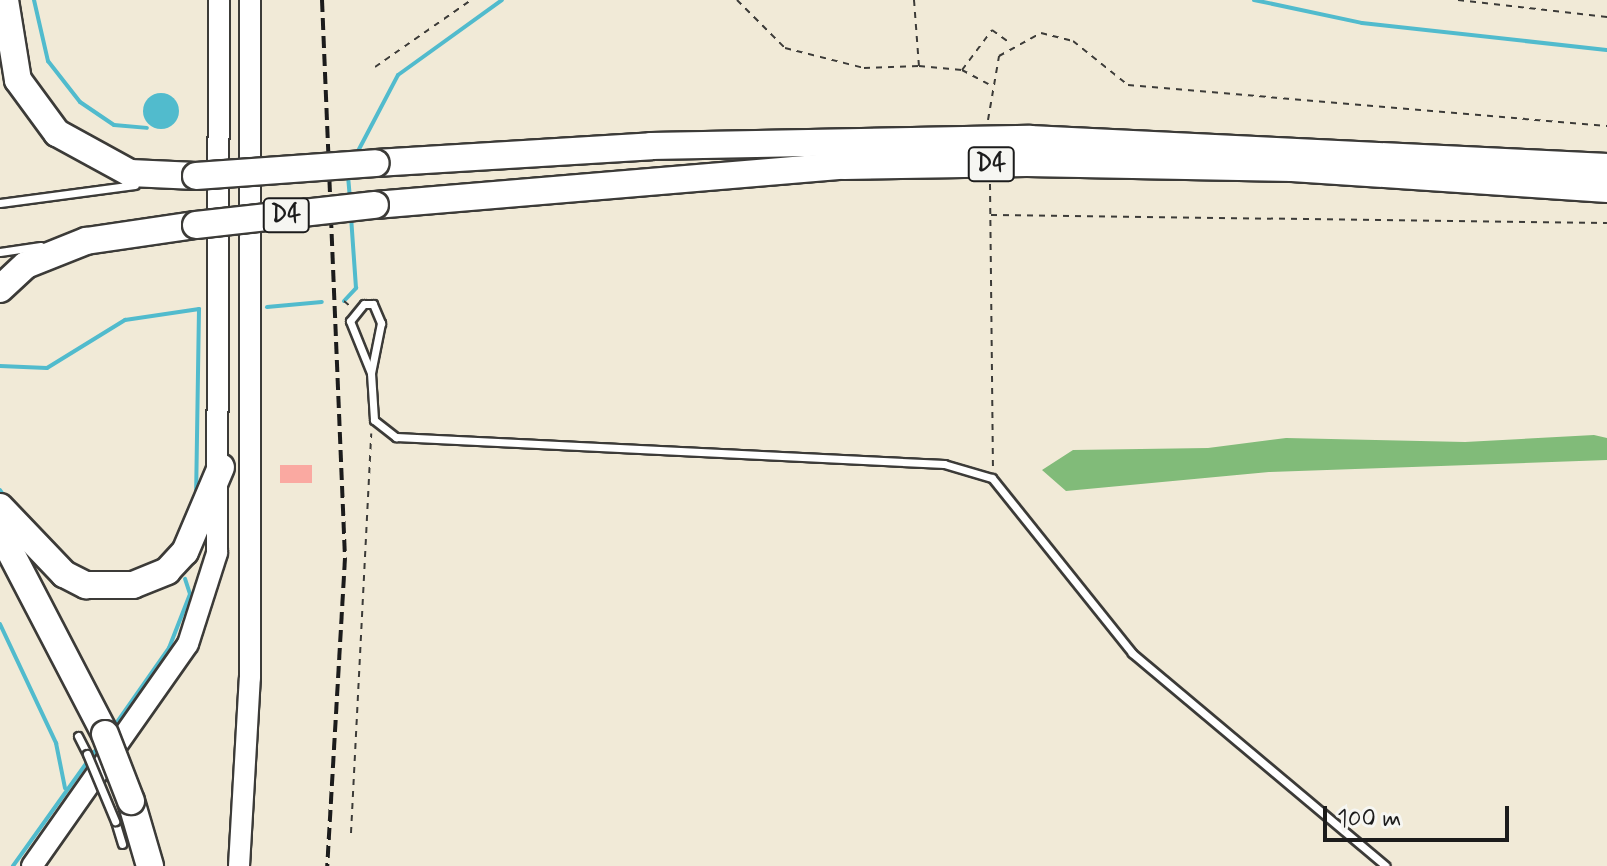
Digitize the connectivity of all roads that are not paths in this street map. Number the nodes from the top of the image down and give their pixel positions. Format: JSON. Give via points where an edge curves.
{"nodes":[{"id":1,"x":5,"y":0,"type":"edge"},
{"id":2,"x":219,"y":0,"type":"edge"},
{"id":3,"x":250,"y":0,"type":"edge"},
{"id":4,"x":1607,"y":167,"type":"edge"},
{"id":5,"x":196,"y":176,"type":"junction"},
{"id":6,"x":1607,"y":189,"type":"edge"},
{"id":7,"x":0,"y":203,"type":"edge"},
{"id":8,"x":86,"y":241,"type":"junction"},
{"id":9,"x":0,"y":252,"type":"edge"},
{"id":10,"x":0,"y":289,"type":"edge"},
{"id":11,"x":371,"y":373,"type":"junction"},
{"id":12,"x":221,"y":467,"type":"junction"},
{"id":13,"x":251,"y":506,"type":"junction"},
{"id":14,"x":0,"y":507,"type":"edge"},
{"id":15,"x":0,"y":532,"type":"edge"},
{"id":16,"x":240,"y":582,"type":"dead end"},
{"id":17,"x":78,"y":736,"type":"dead end"},
{"id":18,"x":123,"y":811,"type":"junction"},
{"id":19,"x":122,"y":844,"type":"dead end"},
{"id":20,"x":32,"y":866,"type":"edge"},
{"id":21,"x":150,"y":866,"type":"edge"},
{"id":22,"x":239,"y":866,"type":"edge"},
{"id":23,"x":1386,"y":866,"type":"edge"}],
"edges":[{"from":1,"to":5,"type":"highway","via":[[18,80],[57,133],[130,173]]},
{"from":2,"to":12,"type":"main road"},
{"from":3,"to":13,"type":"main road"},
{"from":4,"to":5,"type":"highway","number":"D4","bridge":true,"via":[[1298,146],[1030,139],[651,146]]},
{"from":5,"to":7,"type":"lane","number":"D4"},
{"from":6,"to":8,"type":"highway","number":"D4","bridge":true,"via":[[1292,168],[844,166],[375,205]]},
{"from":8,"to":9,"type":"lane","number":"D4"},
{"from":8,"to":10,"type":"highway","via":[[26,265]]},
{"from":11,"to":11,"type":"lane","via":[[381,323],[373,304],[364,304],[350,321]]},
{"from":11,"to":23,"type":"lane","via":[[374,420],[396,437],[944,464],[992,478],[1132,653]]},
{"from":12,"to":14,"type":"highway","via":[[185,552],[167,571],[133,585],[86,585],[64,574]]},
{"from":12,"to":20,"type":"main road","via":[[217,553],[188,644]]},
{"from":13,"to":16,"type":"lane"},
{"from":13,"to":22,"type":"main road"},
{"from":15,"to":18,"type":"highway","bridge":true,"via":[[105,734]]},
{"from":17,"to":18,"type":"lane","bridge":true},
{"from":18,"to":19,"type":"lane"},
{"from":18,"to":21,"type":"highway"}]}
